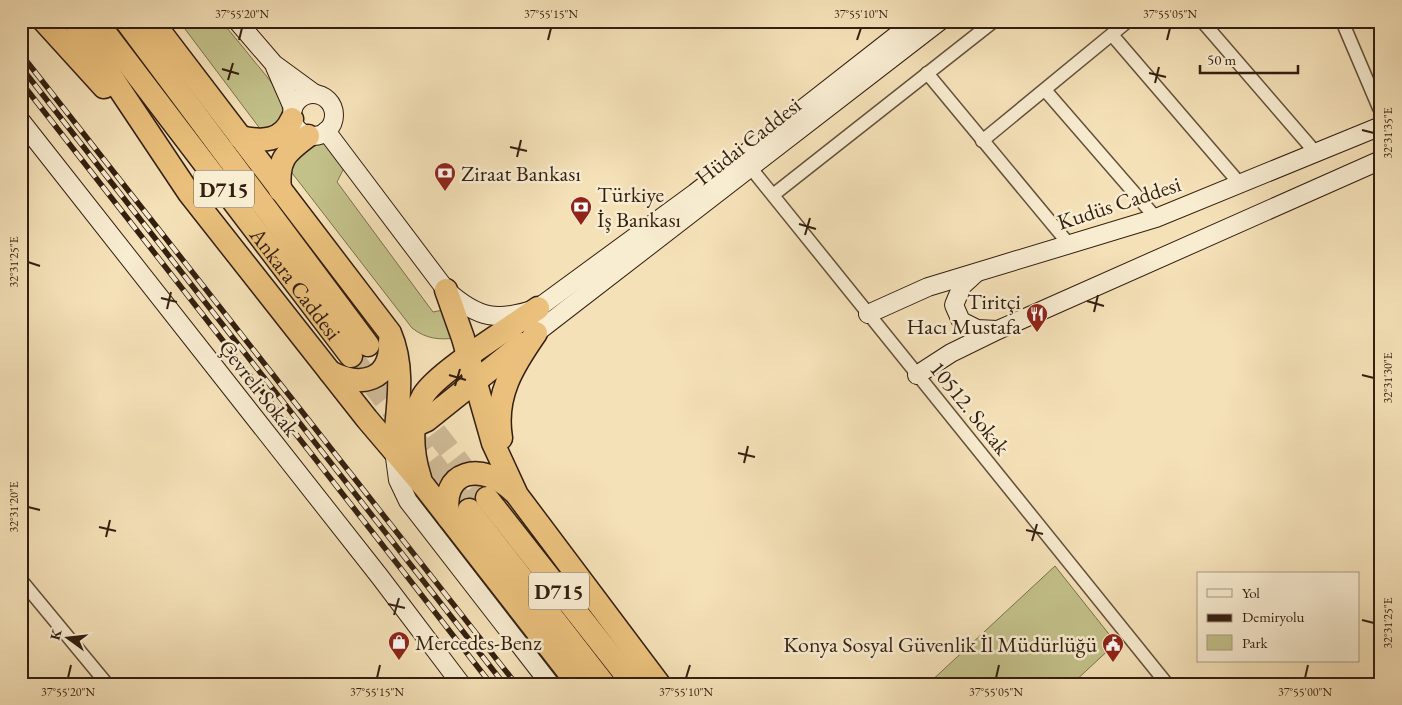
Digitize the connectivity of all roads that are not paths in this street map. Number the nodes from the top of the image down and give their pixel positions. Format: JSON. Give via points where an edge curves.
{"nodes":[{"id":1,"x":44,"y":21,"type":"edge"},
{"id":2,"x":74,"y":21,"type":"edge"},
{"id":3,"x":96,"y":21,"type":"edge"},
{"id":4,"x":126,"y":21,"type":"edge"},
{"id":5,"x":152,"y":21,"type":"edge"},
{"id":6,"x":238,"y":21,"type":"edge"},
{"id":7,"x":915,"y":21,"type":"edge"},
{"id":8,"x":940,"y":21,"type":"edge"},
{"id":9,"x":994,"y":21,"type":"edge"},
{"id":10,"x":1128,"y":21,"type":"edge"},
{"id":11,"x":1202,"y":21,"type":"edge"},
{"id":12,"x":1342,"y":21,"type":"edge"},
{"id":13,"x":1113,"y":36,"type":"junction"},
{"id":14,"x":274,"y":64,"type":"junction"},
{"id":15,"x":927,"y":73,"type":"junction"},
{"id":16,"x":1045,"y":90,"type":"junction"},
{"id":17,"x":315,"y":94,"type":"junction"},
{"id":18,"x":292,"y":113,"type":"junction"},
{"id":19,"x":1380,"y":117,"type":"edge"},
{"id":20,"x":21,"y":121,"type":"edge"},
{"id":21,"x":317,"y":133,"type":"junction"},
{"id":22,"x":240,"y":137,"type":"junction"},
{"id":23,"x":152,"y":138,"type":"junction"},
{"id":24,"x":982,"y":141,"type":"junction"},
{"id":25,"x":1316,"y":153,"type":"junction"},
{"id":26,"x":1381,"y":160,"type":"edge"},
{"id":27,"x":746,"y":162,"type":"junction"},
{"id":28,"x":1241,"y":185,"type":"junction"},
{"id":29,"x":280,"y":190,"type":"junction"},
{"id":30,"x":773,"y":196,"type":"junction"},
{"id":31,"x":1156,"y":218,"type":"junction"},
{"id":32,"x":1068,"y":244,"type":"junction"},
{"id":33,"x":978,"y":272,"type":"junction"},
{"id":34,"x":446,"y":290,"type":"junction"},
{"id":35,"x":538,"y":308,"type":"junction"},
{"id":36,"x":868,"y":314,"type":"junction"},
{"id":37,"x":382,"y":323,"type":"junction"},
{"id":38,"x":997,"y":330,"type":"junction"},
{"id":39,"x":536,"y":333,"type":"junction"},
{"id":40,"x":468,"y":358,"type":"junction"},
{"id":41,"x":330,"y":372,"type":"junction"},
{"id":42,"x":917,"y":374,"type":"junction"},
{"id":43,"x":475,"y":380,"type":"junction"},
{"id":44,"x":401,"y":436,"type":"junction"},
{"id":45,"x":421,"y":483,"type":"junction"},
{"id":46,"x":517,"y":495,"type":"junction"},
{"id":47,"x":448,"y":518,"type":"junction"},
{"id":48,"x":546,"y":534,"type":"junction"},
{"id":49,"x":21,"y":580,"type":"edge"},
{"id":50,"x":107,"y":684,"type":"edge"},
{"id":51,"x":461,"y":684,"type":"edge"},
{"id":52,"x":550,"y":684,"type":"edge"},
{"id":53,"x":578,"y":684,"type":"edge"},
{"id":54,"x":604,"y":684,"type":"edge"},
{"id":55,"x":632,"y":684,"type":"edge"},
{"id":56,"x":659,"y":684,"type":"edge"},
{"id":57,"x":1167,"y":684,"type":"edge"}],
"edges":[{"from":1,"to":23,"type":"highway"},
{"from":2,"to":23,"type":"highway"},
{"from":3,"to":4,"type":"highway","name":"Ankara Caddesi","number":"D715","via":[[359,350]]},
{"from":5,"to":22,"type":"highway"},
{"from":6,"to":14,"type":"street"},
{"from":7,"to":27,"type":"street","name":"Hüdai Caddesi"},
{"from":8,"to":27,"type":"street","name":"Hüdai Caddesi"},
{"from":9,"to":15,"type":"street"},
{"from":10,"to":13,"type":"street"},
{"from":11,"to":25,"type":"street"},
{"from":12,"to":19,"type":"street"},
{"from":13,"to":16,"type":"street"},
{"from":13,"to":28,"type":"street"},
{"from":14,"to":17,"type":"street"},
{"from":14,"to":18,"type":"street"},
{"from":15,"to":24,"type":"street"},
{"from":15,"to":30,"type":"street"},
{"from":16,"to":24,"type":"street"},
{"from":16,"to":31,"type":"street"},
{"from":17,"to":18,"type":"street","via":[[300,98]]},
{"from":17,"to":21,"type":"street","via":[[327,99],[333,110],[333,120]]},
{"from":18,"to":21,"type":"street","via":[[297,130]]},
{"from":18,"to":22,"type":"highway","via":[[285,131],[272,139]]},
{"from":19,"to":25,"type":"street","name":"Kudüs Caddesi"},
{"from":20,"to":51,"type":"street","name":"Çevreli Sokak"},
{"from":21,"to":29,"type":"highway","via":[[292,148],[280,164]]},
{"from":21,"to":34,"type":"street"},
{"from":22,"to":29,"type":"highway"},
{"from":23,"to":41,"type":"highway","via":[[189,193]]},
{"from":24,"to":32,"type":"street"},
{"from":25,"to":28,"type":"street","name":"Kudüs Caddesi"},
{"from":26,"to":38,"type":"street"},
{"from":27,"to":30,"type":"street","name":"10512. Sokak"},
{"from":27,"to":35,"type":"street","name":"Hüdai Caddesi"},
{"from":27,"to":39,"type":"street","name":"Hüdai Caddesi"},
{"from":28,"to":31,"type":"street","name":"Kudüs Caddesi"},
{"from":29,"to":37,"type":"highway"},
{"from":30,"to":36,"type":"street","name":"10512. Sokak"},
{"from":31,"to":32,"type":"street","name":"Kudüs Caddesi"},
{"from":32,"to":33,"type":"street","name":"Kudüs Caddesi"},
{"from":33,"to":36,"type":"street","name":"Kudüs Caddesi","via":[[928,287]]},
{"from":33,"to":38,"type":"street","via":[[962,286],[954,305],[960,321],[977,329]]},
{"from":34,"to":35,"type":"street","via":[[466,307],[488,316],[506,317]]},
{"from":34,"to":40,"type":"highway"},
{"from":35,"to":40,"type":"highway"},
{"from":36,"to":42,"type":"street","name":"10512. Sokak"},
{"from":37,"to":41,"type":"highway","via":[[390,341],[390,355],[378,375],[355,382]]},
{"from":37,"to":44,"type":"highway","via":[[398,353]]},
{"from":38,"to":42,"type":"street"},
{"from":39,"to":43,"type":"highway"},
{"from":39,"to":48,"type":"highway","via":[[507,381],[499,420],[507,456]]},
{"from":40,"to":43,"type":"highway"},
{"from":40,"to":44,"type":"highway","via":[[428,389]]},
{"from":41,"to":44,"type":"highway","via":[[367,419]]},
{"from":42,"to":57,"type":"street","name":"10512. Sokak"},
{"from":43,"to":44,"type":"highway","via":[[427,420]]},
{"from":43,"to":46,"type":"highway","via":[[497,454]]},
{"from":44,"to":45,"type":"highway"},
{"from":44,"to":45,"type":"highway","via":[[414,452]]},
{"from":44,"to":52,"type":"street","via":[[398,480],[408,500]]},
{"from":45,"to":47,"type":"highway"},
{"from":46,"to":47,"type":"highway","via":[[496,477],[479,472],[461,475],[449,488]]},
{"from":46,"to":48,"type":"highway"},
{"from":47,"to":53,"type":"highway"},
{"from":48,"to":56,"type":"highway"},
{"from":49,"to":50,"type":"street"},
{"from":54,"to":55,"type":"highway","number":"D715","via":[[478,504]]}]}
